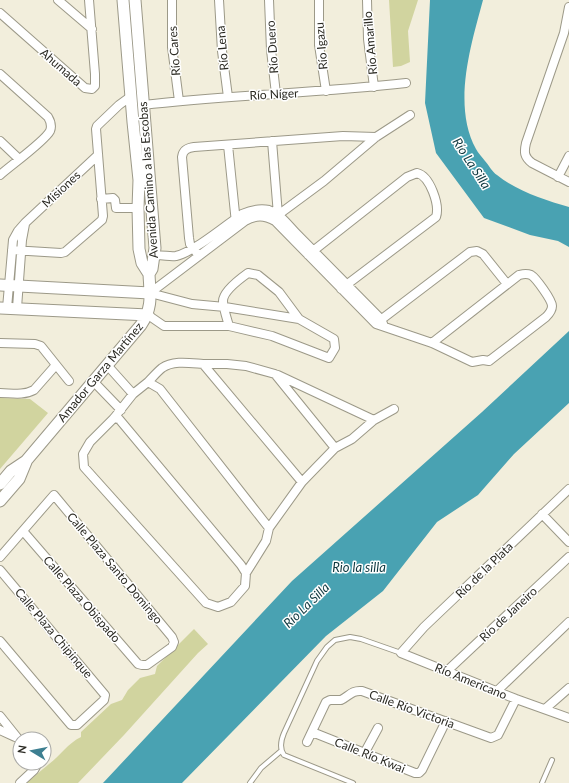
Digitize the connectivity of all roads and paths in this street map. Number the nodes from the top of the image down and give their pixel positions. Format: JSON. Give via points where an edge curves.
{"nodes":[{"id":1,"x":58,"y":0,"type":"edge"},
{"id":2,"x":89,"y":0,"type":"edge"},
{"id":3,"x":123,"y":0,"type":"edge"},
{"id":4,"x":135,"y":0,"type":"edge"},
{"id":5,"x":172,"y":0,"type":"edge"},
{"id":6,"x":219,"y":0,"type":"edge"},
{"id":7,"x":270,"y":0,"type":"edge"},
{"id":8,"x":320,"y":0,"type":"edge"},
{"id":9,"x":367,"y":0,"type":"edge"},
{"id":10,"x":569,"y":7,"type":"edge"},
{"id":11,"x":0,"y":13,"type":"edge"},
{"id":12,"x":92,"y":29,"type":"junction"},
{"id":13,"x":131,"y":30,"type":"junction"},
{"id":14,"x":566,"y":34,"type":"edge"},
{"id":15,"x":0,"y":74,"type":"edge"},
{"id":16,"x":406,"y":83,"type":"dead end"},
{"id":17,"x":374,"y":87,"type":"junction"},
{"id":18,"x":326,"y":91,"type":"junction"},
{"id":19,"x":276,"y":94,"type":"junction"},
{"id":20,"x":130,"y":97,"type":"junction"},
{"id":21,"x":228,"y":97,"type":"junction"},
{"id":22,"x":179,"y":101,"type":"junction"},
{"id":23,"x":143,"y":105,"type":"junction"},
{"id":24,"x":410,"y":115,"type":"dead end"},
{"id":25,"x":376,"y":137,"type":"junction"},
{"id":26,"x":0,"y":141,"type":"edge"},
{"id":27,"x":272,"y":141,"type":"junction"},
{"id":28,"x":228,"y":145,"type":"junction"},
{"id":29,"x":98,"y":155,"type":"junction"},
{"id":30,"x":569,"y":156,"type":"edge"},
{"id":31,"x":19,"y":159,"type":"junction"},
{"id":32,"x":0,"y":175,"type":"edge"},
{"id":33,"x":558,"y":177,"type":"junction"},
{"id":34,"x":569,"y":182,"type":"edge"},
{"id":35,"x":101,"y":199,"type":"junction"},
{"id":36,"x":138,"y":208,"type":"junction"},
{"id":37,"x":277,"y":218,"type":"junction"},
{"id":38,"x":25,"y":223,"type":"junction"},
{"id":39,"x":236,"y":223,"type":"junction"},
{"id":40,"x":193,"y":249,"type":"junction"},
{"id":41,"x":12,"y":250,"type":"junction"},
{"id":42,"x":22,"y":250,"type":"junction"},
{"id":43,"x":311,"y":253,"type":"junction"},
{"id":44,"x":154,"y":256,"type":"junction"},
{"id":45,"x":199,"y":256,"type":"junction"},
{"id":46,"x":149,"y":274,"type":"junction"},
{"id":47,"x":507,"y":284,"type":"junction"},
{"id":48,"x":9,"y":285,"type":"edge"},
{"id":49,"x":344,"y":287,"type":"junction"},
{"id":50,"x":150,"y":293,"type":"junction"},
{"id":51,"x":225,"y":307,"type":"junction"},
{"id":52,"x":8,"y":308,"type":"edge"},
{"id":53,"x":148,"y":315,"type":"junction"},
{"id":54,"x":299,"y":319,"type":"junction"},
{"id":55,"x":380,"y":323,"type":"junction"},
{"id":56,"x":229,"y":326,"type":"junction"},
{"id":57,"x":0,"y":343,"type":"edge"},
{"id":58,"x":432,"y":343,"type":"junction"},
{"id":59,"x":203,"y":364,"type":"junction"},
{"id":60,"x":56,"y":365,"type":"junction"},
{"id":61,"x":107,"y":365,"type":"junction"},
{"id":62,"x":275,"y":374,"type":"junction"},
{"id":63,"x":93,"y":380,"type":"junction"},
{"id":64,"x":69,"y":381,"type":"dead end"},
{"id":65,"x":148,"y":382,"type":"junction"},
{"id":66,"x":0,"y":393,"type":"edge"},
{"id":67,"x":133,"y":394,"type":"junction"},
{"id":68,"x":394,"y":409,"type":"dead end"},
{"id":69,"x":121,"y":410,"type":"junction"},
{"id":70,"x":114,"y":418,"type":"junction"},
{"id":71,"x":374,"y":420,"type":"junction"},
{"id":72,"x":335,"y":448,"type":"junction"},
{"id":73,"x":26,"y":461,"type":"junction"},
{"id":74,"x":1,"y":481,"type":"edge"},
{"id":75,"x":302,"y":482,"type":"junction"},
{"id":76,"x":569,"y":489,"type":"edge"},
{"id":77,"x":0,"y":501,"type":"edge"},
{"id":78,"x":542,"y":514,"type":"junction"},
{"id":79,"x":269,"y":528,"type":"junction"},
{"id":80,"x":23,"y":531,"type":"junction"},
{"id":81,"x":569,"y":542,"type":"edge"},
{"id":82,"x":0,"y":557,"type":"edge"},
{"id":83,"x":569,"y":557,"type":"edge"},
{"id":84,"x":0,"y":570,"type":"edge"},
{"id":85,"x":246,"y":573,"type":"junction"},
{"id":86,"x":569,"y":622,"type":"edge"},
{"id":87,"x":0,"y":641,"type":"edge"},
{"id":88,"x":401,"y":653,"type":"junction"},
{"id":89,"x":142,"y":665,"type":"joint"},
{"id":90,"x":447,"y":671,"type":"junction"},
{"id":91,"x":569,"y":688,"type":"edge"},
{"id":92,"x":497,"y":690,"type":"junction"},
{"id":93,"x":516,"y":699,"type":"junction"},
{"id":94,"x":546,"y":709,"type":"junction"},
{"id":95,"x":0,"y":716,"type":"edge"},
{"id":96,"x":569,"y":718,"type":"edge"},
{"id":97,"x":446,"y":721,"type":"junction"},
{"id":98,"x":378,"y":728,"type":"dead end"},
{"id":99,"x":0,"y":730,"type":"edge"},
{"id":100,"x":12,"y":731,"type":"edge"},
{"id":101,"x":312,"y":732,"type":"junction"},
{"id":102,"x":12,"y":736,"type":"edge"},
{"id":103,"x":307,"y":742,"type":"dead end"},
{"id":104,"x":281,"y":751,"type":"junction"},
{"id":105,"x":365,"y":752,"type":"junction"},
{"id":106,"x":552,"y":760,"type":"dead end"},
{"id":107,"x":33,"y":771,"type":"edge"},
{"id":108,"x":20,"y":783,"type":"edge"},
{"id":109,"x":250,"y":783,"type":"edge"},
{"id":110,"x":353,"y":783,"type":"edge"},
{"id":111,"x":542,"y":783,"type":"edge"}],
"edges":[{"from":1,"to":12,"type":"street"},
{"from":2,"to":12,"type":"street","name":"Ahumada"},
{"from":3,"to":13,"type":"street","name":"Avenida Camino a las Escobas"},
{"from":4,"to":13,"type":"street","name":"Avenida Camino a las Escobas"},
{"from":5,"to":22,"type":"street","name":"Río Cares","via":[[172,47]]},
{"from":6,"to":21,"type":"street","name":"Río Lena"},
{"from":7,"to":19,"type":"street","name":"Río Duero","via":[[269,32]]},
{"from":8,"to":18,"type":"street","name":"Río Igazu","via":[[320,45]]},
{"from":9,"to":17,"type":"street","name":"Río Amarillo","via":[[368,39]]},
{"from":10,"to":14,"type":"street"},
{"from":11,"to":12,"type":"street","name":"Ahumada","via":[[90,90],[94,88],[95,83]]},
{"from":13,"to":20,"type":"street","name":"Avenida Camino a las Escobas"},
{"from":13,"to":23,"type":"street","name":"Avenida Camino a las Escobas"},
{"from":14,"to":33,"type":"street","via":[[526,143],[525,153],[528,160]]},
{"from":15,"to":31,"type":"street","via":[[51,122],[46,137]]},
{"from":16,"to":17,"type":"street","name":"Río Níger"},
{"from":17,"to":18,"type":"street","name":"Río Níger"},
{"from":18,"to":19,"type":"street","name":"Río Níger"},
{"from":19,"to":21,"type":"street","name":"Río Níger"},
{"from":20,"to":29,"type":"street","via":[[97,126]]},
{"from":20,"to":36,"type":"street","name":"Avenida Camino a las Escobas","via":[[139,180]]},
{"from":21,"to":22,"type":"street","name":"Río Níger"},
{"from":22,"to":23,"type":"street","name":"Río Níger"},
{"from":23,"to":44,"type":"street","name":"Avenida Camino a las Escobas"},
{"from":24,"to":25,"type":"street"},
{"from":25,"to":27,"type":"street"},
{"from":25,"to":37,"type":"street"},
{"from":26,"to":31,"type":"street"},
{"from":27,"to":28,"type":"street"},
{"from":27,"to":37,"type":"street"},
{"from":28,"to":39,"type":"street"},
{"from":28,"to":40,"type":"street","via":[[190,147],[182,154],[189,238]]},
{"from":29,"to":35,"type":"street"},
{"from":29,"to":38,"type":"street","name":"Misiones"},
{"from":30,"to":33,"type":"street"},
{"from":31,"to":32,"type":"street"},
{"from":33,"to":34,"type":"street"},
{"from":35,"to":36,"type":"street","via":[[113,198],[116,208],[120,209]]},
{"from":35,"to":42,"type":"street","via":[[102,220],[65,252]]},
{"from":36,"to":46,"type":"street","name":"Avenida Camino a las Escobas","via":[[140,257]]},
{"from":37,"to":39,"type":"street","via":[[270,210],[251,210]]},
{"from":37,"to":43,"type":"street"},
{"from":38,"to":41,"type":"street","name":"Misiones","via":[[13,240]]},
{"from":38,"to":42,"type":"street","name":"Misiones"},
{"from":39,"to":40,"type":"street"},
{"from":39,"to":45,"type":"street"},
{"from":40,"to":44,"type":"street","via":[[176,256]]},
{"from":40,"to":45,"type":"street"},
{"from":41,"to":42,"type":"street"},
{"from":41,"to":48,"type":"street","name":"Misiones"},
{"from":42,"to":48,"type":"street","name":"Misiones"},
{"from":43,"to":49,"type":"street"},
{"from":43,"to":49,"type":"street","via":[[406,177],[417,173],[423,176],[437,200],[436,217]]},
{"from":44,"to":46,"type":"street","name":"Avenida Camino a las Escobas"},
{"from":45,"to":50,"type":"street"},
{"from":46,"to":50,"type":"street","name":"Amador Garza Martínez"},
{"from":47,"to":55,"type":"street","via":[[483,254],[477,251],[470,252]]},
{"from":47,"to":58,"type":"street"},
{"from":47,"to":58,"type":"street","via":[[519,275],[530,275],[551,301],[550,312],[489,361],[472,362]]},
{"from":48,"to":50,"type":"street"},
{"from":48,"to":52,"type":"street","name":"Misiones"},
{"from":49,"to":55,"type":"street"},
{"from":50,"to":51,"type":"street","via":[[192,304]]},
{"from":50,"to":53,"type":"street","name":"Amador Garza Martínez"},
{"from":51,"to":54,"type":"street"},
{"from":51,"to":54,"type":"street","via":[[225,295],[237,281],[248,274],[258,275],[279,292]]},
{"from":51,"to":56,"type":"street"},
{"from":52,"to":53,"type":"street"},
{"from":53,"to":56,"type":"street","via":[[164,326]]},
{"from":53,"to":61,"type":"street","name":"Amador Garza Martínez"},
{"from":54,"to":56,"type":"street","via":[[334,339],[335,348],[330,358],[272,336]]},
{"from":55,"to":58,"type":"street"},
{"from":57,"to":60,"type":"street","via":[[41,346]]},
{"from":59,"to":62,"type":"street","via":[[246,366]]},
{"from":59,"to":65,"type":"street","via":[[176,363],[163,368]]},
{"from":59,"to":75,"type":"street"},
{"from":60,"to":64,"type":"street"},
{"from":60,"to":66,"type":"street","via":[[29,393]]},
{"from":61,"to":63,"type":"street","name":"Amador Garza Martínez"},
{"from":61,"to":67,"type":"street"},
{"from":62,"to":71,"type":"street"},
{"from":62,"to":72,"type":"street"},
{"from":63,"to":69,"type":"street"},
{"from":63,"to":73,"type":"street","name":"Amador Garza Martínez"},
{"from":65,"to":67,"type":"street"},
{"from":65,"to":79,"type":"street","via":[[160,389]]},
{"from":67,"to":69,"type":"street"},
{"from":68,"to":71,"type":"street"},
{"from":69,"to":70,"type":"street"},
{"from":70,"to":85,"type":"street","via":[[119,419]]},
{"from":70,"to":85,"type":"street","via":[[90,442],[83,454],[84,468],[206,603],[218,607],[231,602],[245,586]]},
{"from":71,"to":72,"type":"street","via":[[352,439]]},
{"from":72,"to":75,"type":"street"},
{"from":73,"to":74,"type":"street","name":"Amador Garza Martínez"},
{"from":73,"to":77,"type":"street","name":"Amador Garza Martínez","via":[[19,479]]},
{"from":75,"to":79,"type":"street"},
{"from":76,"to":78,"type":"street","name":"Río de la Plata"},
{"from":78,"to":81,"type":"street"},
{"from":78,"to":88,"type":"street","name":"Río de la Plata","via":[[424,627]]},
{"from":79,"to":85,"type":"street","via":[[266,541]]},
{"from":80,"to":82,"type":"street"},
{"from":80,"to":89,"type":"street","name":"Calle Plaza Obispado","via":[[138,664]]},
{"from":80,"to":89,"type":"street","name":"Calle Plaza Santo Domingo","via":[[54,495],[172,637],[172,647],[147,665]]},
{"from":83,"to":90,"type":"street","name":"Río de Janeiro"},
{"from":84,"to":87,"type":"street","name":"Calle Plaza Chipinque","via":[[106,698],[77,725],[71,725]]},
{"from":86,"to":92,"type":"street"},
{"from":88,"to":90,"type":"street","name":"Río Americano"},
{"from":88,"to":104,"type":"lane","name":"Río Americano","via":[[361,639],[350,637],[335,640],[317,661],[284,733]]},
{"from":90,"to":92,"type":"street","name":"Río Americano"},
{"from":91,"to":94,"type":"street"},
{"from":92,"to":93,"type":"street","name":"Río Americano"},
{"from":93,"to":94,"type":"street","name":"Río Americano"},
{"from":93,"to":97,"type":"street","name":"Calle Río Victoria","via":[[498,734],[492,738]]},
{"from":94,"to":96,"type":"street","name":"Río Americano"},
{"from":95,"to":100,"type":"street"},
{"from":97,"to":101,"type":"street","name":"Calle Río Victoria","via":[[356,691],[341,700],[326,702]]},
{"from":97,"to":105,"type":"street","name":"Calle Río Kwai","via":[[419,773]]},
{"from":98,"to":105,"type":"street"},
{"from":99,"to":102,"type":"street"},
{"from":101,"to":103,"type":"street","name":"Calle Río Victoria"},
{"from":101,"to":105,"type":"street","name":"Calle Río Kwai"},
{"from":104,"to":109,"type":"lane","via":[[261,768]]},
{"from":104,"to":110,"type":"lane","via":[[284,755]]},
{"from":106,"to":111,"type":"lane"},
{"from":107,"to":108,"type":"street"}]}
